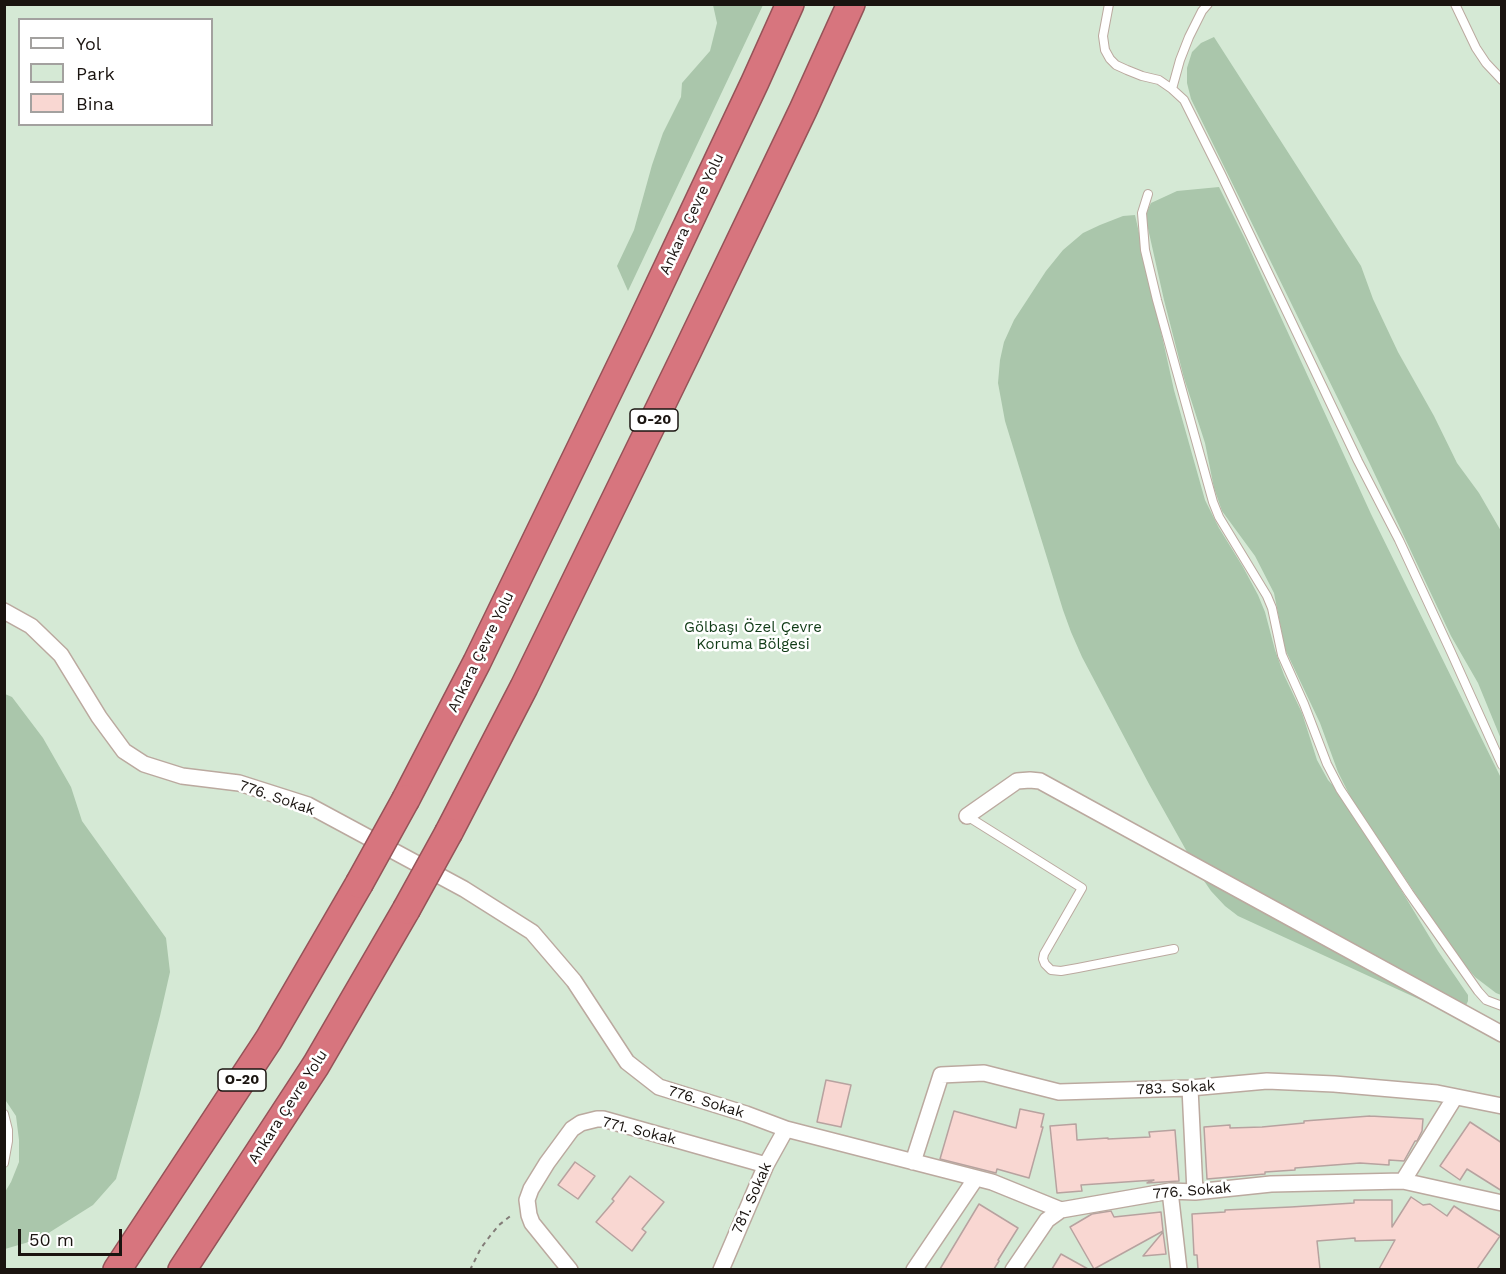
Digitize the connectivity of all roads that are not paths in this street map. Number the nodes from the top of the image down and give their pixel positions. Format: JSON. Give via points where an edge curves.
{"nodes":[{"id":1,"x":789,"y":4,"type":"edge"},
{"id":2,"x":850,"y":4,"type":"edge"},
{"id":3,"x":1109,"y":4,"type":"edge"},
{"id":4,"x":1208,"y":4,"type":"edge"},
{"id":5,"x":1455,"y":4,"type":"edge"},
{"id":6,"x":1502,"y":80,"type":"edge"},
{"id":7,"x":1172,"y":88,"type":"junction"},
{"id":8,"x":1148,"y":194,"type":"dead end"},
{"id":9,"x":4,"y":611,"type":"edge"},
{"id":10,"x":1502,"y":765,"type":"edge"},
{"id":11,"x":967,"y":816,"type":"joint"},
{"id":12,"x":1174,"y":949,"type":"dead end"},
{"id":13,"x":1502,"y":1006,"type":"edge"},
{"id":14,"x":1502,"y":1034,"type":"edge"},
{"id":15,"x":1190,"y":1088,"type":"junction"},
{"id":16,"x":1455,"y":1097,"type":"junction"},
{"id":17,"x":1502,"y":1106,"type":"edge"},
{"id":18,"x":4,"y":1114,"type":"edge"},
{"id":19,"x":786,"y":1129,"type":"junction"},
{"id":20,"x":914,"y":1162,"type":"junction"},
{"id":21,"x":4,"y":1163,"type":"edge"},
{"id":22,"x":765,"y":1165,"type":"junction"},
{"id":23,"x":976,"y":1178,"type":"junction"},
{"id":24,"x":1403,"y":1181,"type":"junction"},
{"id":25,"x":1170,"y":1191,"type":"junction"},
{"id":26,"x":1195,"y":1192,"type":"junction"},
{"id":27,"x":1502,"y":1203,"type":"edge"},
{"id":28,"x":1061,"y":1210,"type":"junction"},
{"id":29,"x":117,"y":1269,"type":"edge"},
{"id":30,"x":182,"y":1269,"type":"edge"},
{"id":31,"x":570,"y":1269,"type":"edge"},
{"id":32,"x":721,"y":1269,"type":"edge"},
{"id":33,"x":914,"y":1269,"type":"edge"},
{"id":34,"x":1013,"y":1269,"type":"edge"},
{"id":35,"x":1179,"y":1269,"type":"edge"}],
"edges":[{"from":1,"to":29,"type":"highway","name":"Ankara Çevre Yolu","number":"O-20","bridge":true,"via":[[628,349],[477,662],[406,799],[269,1039]]},
{"from":2,"to":30,"type":"highway","name":"Ankara Çevre Yolu","number":"O-20","bridge":true,"via":[[687,352],[449,832],[316,1065]]},
{"from":3,"to":7,"type":"lane","via":[[1103,36],[1110,59]]},
{"from":4,"to":7,"type":"lane","via":[[1189,37]]},
{"from":5,"to":6,"type":"lane","via":[[1476,48]]},
{"from":7,"to":10,"type":"lane","via":[[1184,100],[1221,174],[1399,540]]},
{"from":8,"to":13,"type":"lane","via":[[1142,213],[1145,250],[1219,517],[1267,596],[1282,655],[1340,789],[1478,991],[1486,1000]]},
{"from":9,"to":19,"type":"street","name":"776. Sokak","via":[[31,626],[61,655],[124,751],[144,764],[182,776],[239,783],[308,806],[464,889],[532,932],[574,981],[627,1062],[659,1087]]},
{"from":11,"to":12,"type":"lane","via":[[1082,888],[1044,954],[1045,964],[1051,970],[1069,970]]},
{"from":11,"to":14,"type":"street","via":[[1017,781],[1040,781]]},
{"from":15,"to":16,"type":"street","name":"783. Sokak","via":[[1267,1081]]},
{"from":15,"to":20,"type":"street","name":"783. Sokak","via":[[1059,1092],[984,1073],[941,1075]]},
{"from":15,"to":26,"type":"street"},
{"from":16,"to":17,"type":"street","name":"783. Sokak"},
{"from":16,"to":24,"type":"street"},
{"from":18,"to":21,"type":"lane","via":[[8,1141]]},
{"from":19,"to":20,"type":"street","name":"776. Sokak"},
{"from":19,"to":22,"type":"street","name":"781. Sokak"},
{"from":20,"to":23,"type":"street","name":"776. Sokak"},
{"from":22,"to":31,"type":"street","name":"771. Sokak","via":[[603,1119],[587,1121],[572,1129],[527,1200],[532,1223]]},
{"from":22,"to":32,"type":"street","name":"781. Sokak"},
{"from":23,"to":28,"type":"street","name":"776. Sokak"},
{"from":23,"to":33,"type":"street"},
{"from":24,"to":26,"type":"street","name":"776. Sokak","via":[[1271,1184]]},
{"from":24,"to":27,"type":"street","name":"776. Sokak"},
{"from":25,"to":26,"type":"street","name":"776. Sokak"},
{"from":25,"to":28,"type":"street","name":"776. Sokak"},
{"from":25,"to":35,"type":"street"},
{"from":28,"to":34,"type":"street","via":[[1047,1220]]}]}
